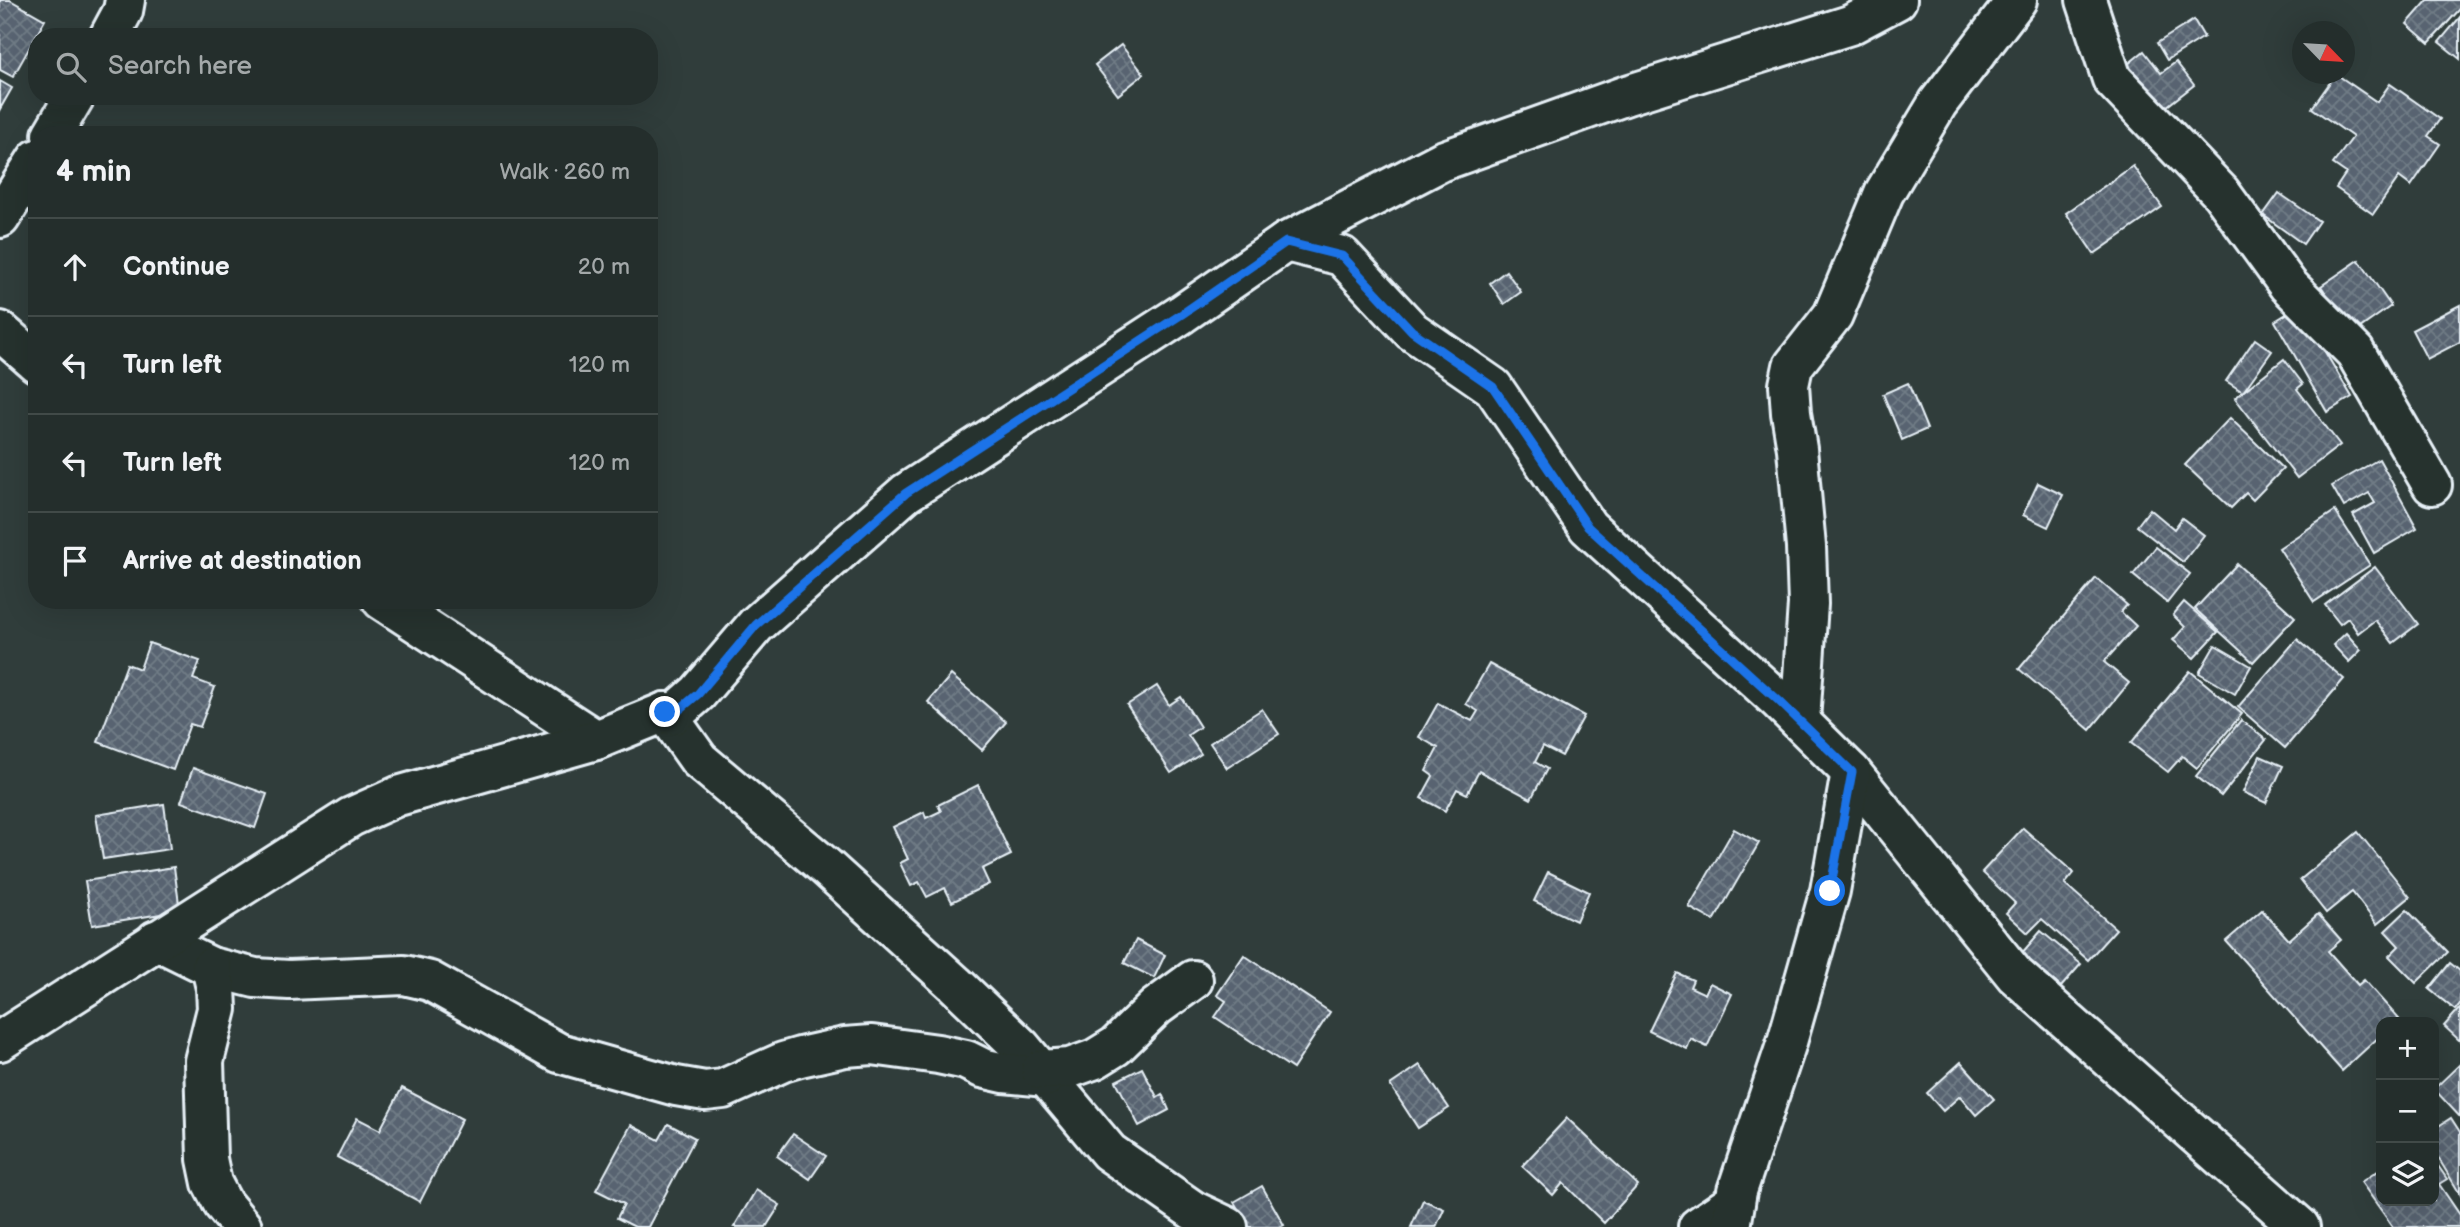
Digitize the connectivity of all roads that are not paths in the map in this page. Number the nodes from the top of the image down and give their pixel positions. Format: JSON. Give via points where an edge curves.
{"nodes":[{"id":1,"x":125,"y":0,"type":"edge"},
{"id":2,"x":1897,"y":0,"type":"edge"},
{"id":3,"x":2017,"y":0,"type":"edge"},
{"id":4,"x":2086,"y":0,"type":"edge"},
{"id":5,"x":114,"y":28,"type":"edge"},
{"id":6,"x":70,"y":105,"type":"edge"},
{"id":7,"x":57,"y":126,"type":"edge"},
{"id":8,"x":28,"y":173,"type":"edge"},
{"id":9,"x":0,"y":218,"type":"edge"},
{"id":10,"x":1286,"y":242,"type":"junction"},
{"id":11,"x":0,"y":331,"type":"edge"},
{"id":12,"x":28,"y":355,"type":"edge"},
{"id":13,"x":2432,"y":485,"type":"dead end"},
{"id":14,"x":396,"y":609,"type":"edge"},
{"id":15,"x":665,"y":712,"type":"junction"},
{"id":16,"x":1800,"y":722,"type":"junction"},
{"id":17,"x":596,"y":740,"type":"junction"},
{"id":18,"x":1852,"y":772,"type":"junction"},
{"id":19,"x":156,"y":940,"type":"junction"},
{"id":20,"x":211,"y":967,"type":"junction"},
{"id":21,"x":1193,"y":980,"type":"dead end"},
{"id":22,"x":0,"y":1041,"type":"edge"},
{"id":23,"x":1043,"y":1073,"type":"junction"},
{"id":24,"x":1733,"y":1214,"type":"edge"},
{"id":25,"x":242,"y":1227,"type":"edge"},
{"id":26,"x":1228,"y":1227,"type":"edge"},
{"id":27,"x":1698,"y":1227,"type":"edge"},
{"id":28,"x":2300,"y":1227,"type":"edge"}],
"edges":[{"from":1,"to":5,"type":"street"},
{"from":2,"to":10,"type":"street","via":[[1850,25],[1627,95],[1443,161]]},
{"from":3,"to":16,"type":"street","via":[[1938,103],[1884,193],[1833,315],[1793,366],[1790,413],[1797,449],[1808,604]]},
{"from":4,"to":13,"type":"street","via":[[2112,79],[2221,194],[2288,285],[2355,352]]},
{"from":6,"to":7,"type":"street"},
{"from":8,"to":9,"type":"street"},
{"from":10,"to":15,"type":"street","via":[[906,493],[756,625],[698,694],[673,715]]},
{"from":10,"to":16,"type":"street","via":[[1342,256],[1412,331],[1493,387],[1588,527]]},
{"from":11,"to":12,"type":"street"},
{"from":14,"to":17,"type":"street"},
{"from":15,"to":17,"type":"street"},
{"from":15,"to":23,"type":"street","via":[[699,760],[946,975]]},
{"from":16,"to":18,"type":"street"},
{"from":17,"to":19,"type":"street","via":[[398,796],[351,817]]},
{"from":18,"to":24,"type":"street","via":[[1830,891]]},
{"from":18,"to":28,"type":"street","via":[[2015,975]]},
{"from":19,"to":20,"type":"street"},
{"from":19,"to":22,"type":"street"},
{"from":20,"to":23,"type":"street","via":[[255,978],[404,975],[430,981],[559,1053],[705,1091],[723,1090],[800,1057],[872,1045],[938,1054],[1004,1073]]},
{"from":20,"to":25,"type":"street","via":[[217,1009],[204,1060],[207,1160],[212,1183]]},
{"from":21,"to":23,"type":"street","via":[[1156,1007],[1116,1046],[1095,1059]]},
{"from":23,"to":26,"type":"street","via":[[1109,1152],[1194,1211]]},
{"from":24,"to":27,"type":"street"}]}
